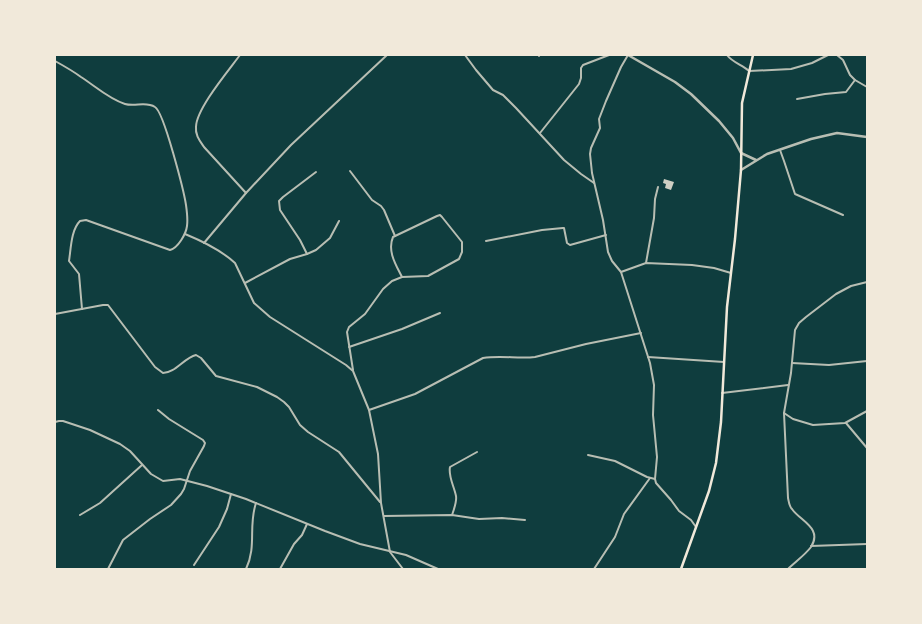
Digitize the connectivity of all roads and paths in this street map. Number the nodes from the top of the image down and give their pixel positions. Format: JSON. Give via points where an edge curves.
{"nodes":[{"id":1,"x":240,"y":55,"type":"edge"},
{"id":2,"x":387,"y":55,"type":"edge"},
{"id":3,"x":465,"y":55,"type":"edge"},
{"id":4,"x":609,"y":55,"type":"edge"},
{"id":5,"x":628,"y":55,"type":"edge"},
{"id":6,"x":727,"y":55,"type":"edge"},
{"id":7,"x":753,"y":55,"type":"edge"},
{"id":8,"x":828,"y":55,"type":"edge"},
{"id":9,"x":837,"y":55,"type":"edge"},
{"id":10,"x":55,"y":61,"type":"edge"},
{"id":11,"x":749,"y":71,"type":"junction"},
{"id":12,"x":855,"y":80,"type":"junction"},
{"id":13,"x":867,"y":87,"type":"edge"},
{"id":14,"x":797,"y":99,"type":"dead end"},
{"id":15,"x":540,"y":133,"type":"junction"},
{"id":16,"x":867,"y":137,"type":"edge"},
{"id":17,"x":779,"y":149,"type":"junction"},
{"id":18,"x":742,"y":153,"type":"junction"},
{"id":19,"x":756,"y":160,"type":"junction"},
{"id":20,"x":741,"y":170,"type":"junction"},
{"id":21,"x":350,"y":171,"type":"dead end"},
{"id":22,"x":316,"y":172,"type":"dead end"},
{"id":23,"x":594,"y":183,"type":"junction"},
{"id":24,"x":658,"y":187,"type":"dead end"},
{"id":25,"x":246,"y":193,"type":"junction"},
{"id":26,"x":843,"y":216,"type":"dead end"},
{"id":27,"x":339,"y":221,"type":"dead end"},
{"id":28,"x":185,"y":234,"type":"junction"},
{"id":29,"x":606,"y":235,"type":"junction"},
{"id":30,"x":395,"y":236,"type":"junction"},
{"id":31,"x":486,"y":241,"type":"dead end"},
{"id":32,"x":204,"y":242,"type":"junction"},
{"id":33,"x":307,"y":254,"type":"junction"},
{"id":34,"x":646,"y":263,"type":"junction"},
{"id":35,"x":621,"y":272,"type":"junction"},
{"id":36,"x":731,"y":273,"type":"junction"},
{"id":37,"x":402,"y":277,"type":"junction"},
{"id":38,"x":867,"y":282,"type":"edge"},
{"id":39,"x":245,"y":283,"type":"junction"},
{"id":40,"x":82,"y":309,"type":"junction"},
{"id":41,"x":440,"y":313,"type":"dead end"},
{"id":42,"x":55,"y":314,"type":"edge"},
{"id":43,"x":641,"y":333,"type":"junction"},
{"id":44,"x":349,"y":347,"type":"junction"},
{"id":45,"x":648,"y":357,"type":"junction"},
{"id":46,"x":867,"y":361,"type":"edge"},
{"id":47,"x":724,"y":362,"type":"junction"},
{"id":48,"x":792,"y":363,"type":"junction"},
{"id":49,"x":353,"y":371,"type":"junction"},
{"id":50,"x":788,"y":385,"type":"junction"},
{"id":51,"x":722,"y":393,"type":"junction"},
{"id":52,"x":158,"y":410,"type":"dead end"},
{"id":53,"x":369,"y":410,"type":"junction"},
{"id":54,"x":867,"y":411,"type":"edge"},
{"id":55,"x":784,"y":413,"type":"junction"},
{"id":56,"x":55,"y":422,"type":"edge"},
{"id":57,"x":846,"y":423,"type":"junction"},
{"id":58,"x":867,"y":448,"type":"edge"},
{"id":59,"x":477,"y":452,"type":"dead end"},
{"id":60,"x":588,"y":455,"type":"dead end"},
{"id":61,"x":142,"y":465,"type":"junction"},
{"id":62,"x":650,"y":478,"type":"junction"},
{"id":63,"x":655,"y":479,"type":"junction"},
{"id":64,"x":186,"y":480,"type":"junction"},
{"id":65,"x":231,"y":494,"type":"junction"},
{"id":66,"x":256,"y":503,"type":"junction"},
{"id":67,"x":381,"y":503,"type":"junction"},
{"id":68,"x":80,"y":515,"type":"dead end"},
{"id":69,"x":452,"y":515,"type":"junction"},
{"id":70,"x":384,"y":516,"type":"junction"},
{"id":71,"x":525,"y":520,"type":"dead end"},
{"id":72,"x":307,"y":524,"type":"junction"},
{"id":73,"x":696,"y":527,"type":"junction"},
{"id":74,"x":867,"y":544,"type":"edge"},
{"id":75,"x":811,"y":546,"type":"junction"},
{"id":76,"x":390,"y":552,"type":"junction"},
{"id":77,"x":194,"y":565,"type":"dead end"},
{"id":78,"x":108,"y":569,"type":"edge"},
{"id":79,"x":246,"y":569,"type":"edge"},
{"id":80,"x":280,"y":569,"type":"edge"},
{"id":81,"x":403,"y":569,"type":"edge"},
{"id":82,"x":438,"y":569,"type":"edge"},
{"id":83,"x":594,"y":569,"type":"edge"},
{"id":84,"x":681,"y":569,"type":"edge"},
{"id":85,"x":788,"y":569,"type":"edge"}],
"edges":[{"from":1,"to":25,"type":"street","via":[[198,116],[196,128],[198,139],[204,147]]},
{"from":2,"to":25,"type":"street","via":[[316,120]]},
{"from":3,"to":15,"type":"street","via":[[493,90],[503,95]]},
{"from":4,"to":15,"type":"street","via":[[583,65],[579,84]]},
{"from":5,"to":18,"type":"street","via":[[691,94],[733,138]]},
{"from":5,"to":23,"type":"street","via":[[606,100],[600,128],[591,148],[590,161]]},
{"from":6,"to":11,"type":"street"},
{"from":7,"to":11,"type":"main road"},
{"from":8,"to":11,"type":"street","via":[[791,69]]},
{"from":9,"to":12,"type":"street"},
{"from":10,"to":28,"type":"street","via":[[118,101],[131,105],[150,105],[159,110],[184,194],[187,215]]},
{"from":11,"to":18,"type":"main road","via":[[742,103]]},
{"from":12,"to":13,"type":"street"},
{"from":12,"to":14,"type":"street","via":[[846,92]]},
{"from":15,"to":23,"type":"street","via":[[564,160]]},
{"from":16,"to":17,"type":"street","via":[[832,133]]},
{"from":17,"to":19,"type":"street"},
{"from":17,"to":26,"type":"street","via":[[795,194]]},
{"from":18,"to":19,"type":"street"},
{"from":18,"to":20,"type":"main road"},
{"from":19,"to":20,"type":"street"},
{"from":20,"to":36,"type":"main road"},
{"from":21,"to":30,"type":"street","via":[[372,200],[384,210]]},
{"from":22,"to":33,"type":"street","via":[[279,201],[285,218]]},
{"from":23,"to":29,"type":"street"},
{"from":24,"to":34,"type":"street"},
{"from":25,"to":32,"type":"street"},
{"from":27,"to":33,"type":"street","via":[[330,238]]},
{"from":28,"to":32,"type":"street"},
{"from":28,"to":40,"type":"street","via":[[175,248],[170,250],[86,220],[80,221],[73,234],[69,261],[79,274]]},
{"from":29,"to":31,"type":"street","via":[[570,245],[567,243],[563,228]]},
{"from":29,"to":35,"type":"street","via":[[608,252]]},
{"from":30,"to":37,"type":"street","via":[[391,241],[392,259]]},
{"from":30,"to":37,"type":"street","via":[[440,215],[462,242],[463,247],[459,259],[435,272],[422,277]]},
{"from":32,"to":39,"type":"street","via":[[235,263]]},
{"from":33,"to":39,"type":"street","via":[[290,258]]},
{"from":34,"to":35,"type":"street"},
{"from":34,"to":36,"type":"street","via":[[692,265]]},
{"from":35,"to":43,"type":"street"},
{"from":36,"to":47,"type":"main road"},
{"from":37,"to":44,"type":"street","via":[[388,284],[365,314],[349,327]]},
{"from":38,"to":48,"type":"street","via":[[851,286],[836,294],[799,323],[794,336]]},
{"from":39,"to":49,"type":"street","via":[[254,303],[270,317]]},
{"from":40,"to":42,"type":"street"},
{"from":40,"to":67,"type":"street","via":[[106,305],[111,307],[155,367],[163,373],[196,355],[216,376],[257,387],[276,397],[289,407],[300,425],[338,452]]},
{"from":41,"to":44,"type":"street"},
{"from":43,"to":45,"type":"street"},
{"from":43,"to":53,"type":"street","via":[[535,357],[483,358],[415,394]]},
{"from":44,"to":49,"type":"street"},
{"from":45,"to":47,"type":"street"},
{"from":45,"to":63,"type":"street","via":[[654,385],[653,415],[657,457]]},
{"from":46,"to":48,"type":"street","via":[[829,365]]},
{"from":47,"to":51,"type":"main road"},
{"from":48,"to":50,"type":"street"},
{"from":49,"to":53,"type":"street"},
{"from":50,"to":51,"type":"street"},
{"from":50,"to":55,"type":"street"},
{"from":51,"to":73,"type":"main road","via":[[714,472]]},
{"from":52,"to":64,"type":"street","via":[[205,443]]},
{"from":53,"to":67,"type":"street","via":[[378,454]]},
{"from":54,"to":57,"type":"street"},
{"from":55,"to":57,"type":"street","via":[[793,419],[813,425]]},
{"from":55,"to":75,"type":"street","via":[[788,498],[792,510],[811,526],[814,533]]},
{"from":56,"to":61,"type":"street","via":[[64,421],[112,440],[130,451]]},
{"from":57,"to":58,"type":"street"},
{"from":59,"to":69,"type":"street","via":[[450,466],[456,496]]},
{"from":60,"to":62,"type":"street","via":[[615,461]]},
{"from":61,"to":64,"type":"street","via":[[163,481]]},
{"from":61,"to":68,"type":"street","via":[[100,503]]},
{"from":62,"to":63,"type":"street"},
{"from":62,"to":83,"type":"street","via":[[624,514],[614,538]]},
{"from":63,"to":73,"type":"street","via":[[679,511]]},
{"from":64,"to":65,"type":"street"},
{"from":64,"to":78,"type":"street","via":[[184,489],[171,505],[123,540]]},
{"from":65,"to":66,"type":"street"},
{"from":65,"to":77,"type":"street","via":[[219,527]]},
{"from":66,"to":72,"type":"street"},
{"from":66,"to":79,"type":"street","via":[[253,510],[252,555]]},
{"from":67,"to":70,"type":"street"},
{"from":69,"to":70,"type":"street"},
{"from":69,"to":71,"type":"street"},
{"from":70,"to":76,"type":"street"},
{"from":72,"to":76,"type":"street","via":[[360,544]]},
{"from":72,"to":80,"type":"street"},
{"from":73,"to":84,"type":"main road"},
{"from":74,"to":75,"type":"street"},
{"from":75,"to":85,"type":"street"},
{"from":76,"to":81,"type":"street"},
{"from":76,"to":82,"type":"street","via":[[406,555]]}]}
